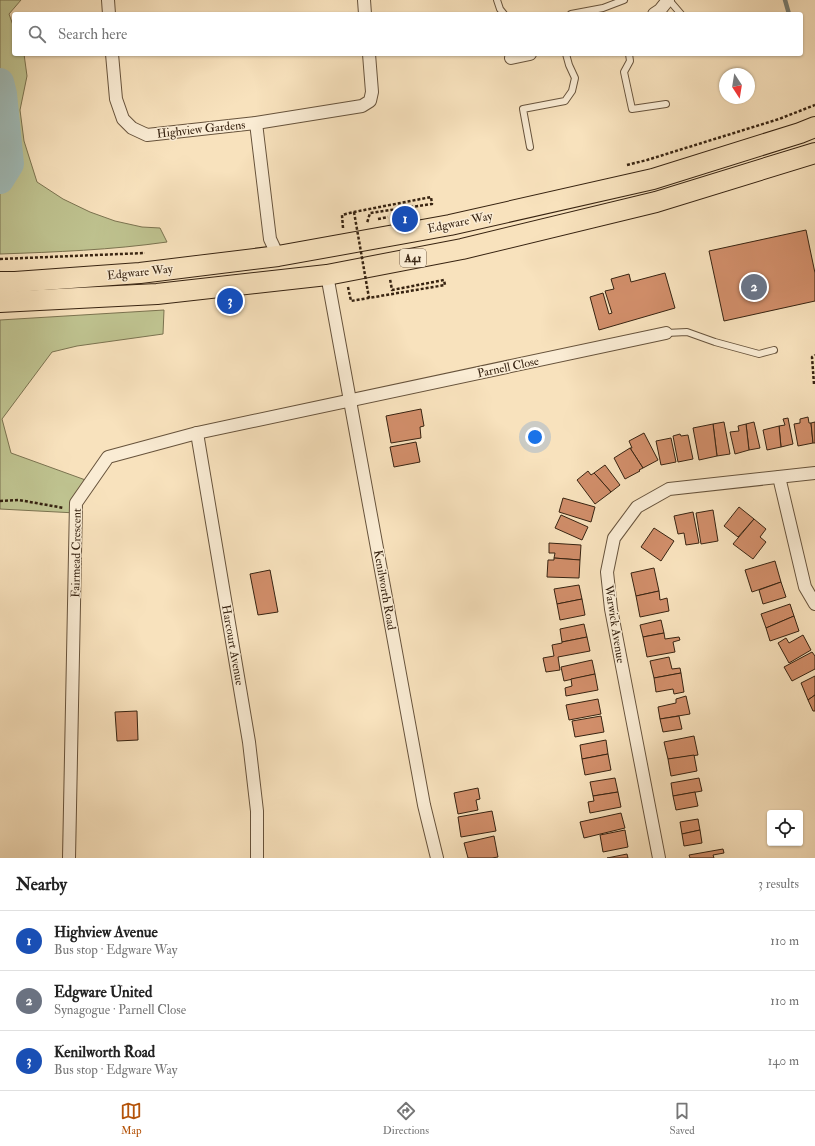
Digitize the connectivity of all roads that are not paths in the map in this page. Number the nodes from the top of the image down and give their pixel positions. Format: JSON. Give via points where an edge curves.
{"nodes":[{"id":1,"x":108,"y":0,"type":"edge"},
{"id":2,"x":364,"y":0,"type":"edge"},
{"id":3,"x":497,"y":0,"type":"edge"},
{"id":4,"x":624,"y":0,"type":"edge"},
{"id":5,"x":668,"y":0,"type":"edge"},
{"id":6,"x":109,"y":12,"type":"edge"},
{"id":7,"x":365,"y":12,"type":"edge"},
{"id":8,"x":502,"y":12,"type":"edge"},
{"id":9,"x":582,"y":12,"type":"edge"},
{"id":10,"x":657,"y":12,"type":"edge"},
{"id":11,"x":679,"y":12,"type":"edge"},
{"id":12,"x":112,"y":56,"type":"edge"},
{"id":13,"x":369,"y":56,"type":"edge"},
{"id":14,"x":520,"y":56,"type":"edge"},
{"id":15,"x":566,"y":56,"type":"edge"},
{"id":16,"x":629,"y":56,"type":"edge"},
{"id":17,"x":511,"y":58,"type":"dead end"},
{"id":18,"x":666,"y":104,"type":"dead end"},
{"id":19,"x":256,"y":123,"type":"junction"},
{"id":20,"x":815,"y":127,"type":"edge"},
{"id":21,"x":530,"y":147,"type":"dead end"},
{"id":22,"x":815,"y":153,"type":"edge"},
{"id":23,"x":278,"y":256,"type":"junction"},
{"id":24,"x":328,"y":275,"type":"junction"},
{"id":25,"x":0,"y":282,"type":"edge"},
{"id":26,"x":0,"y":302,"type":"edge"},
{"id":27,"x":666,"y":333,"type":"joint"},
{"id":28,"x":774,"y":350,"type":"dead end"},
{"id":29,"x":350,"y":400,"type":"junction"},
{"id":30,"x":197,"y":433,"type":"junction"},
{"id":31,"x":815,"y":473,"type":"edge"},
{"id":32,"x":779,"y":478,"type":"junction"},
{"id":33,"x":815,"y":604,"type":"edge"},
{"id":34,"x":69,"y":858,"type":"edge"},
{"id":35,"x":257,"y":858,"type":"edge"},
{"id":36,"x":437,"y":858,"type":"edge"},
{"id":37,"x":659,"y":858,"type":"edge"}],
"edges":[{"from":1,"to":6,"type":"street"},
{"from":2,"to":7,"type":"street"},
{"from":3,"to":8,"type":"lane"},
{"from":4,"to":9,"type":"lane"},
{"from":5,"to":10,"type":"street"},
{"from":5,"to":11,"type":"lane"},
{"from":12,"to":19,"type":"street","name":"Highview Gardens","via":[[116,99],[123,119],[132,128],[147,135]]},
{"from":13,"to":19,"type":"street","name":"Highview Gardens","via":[[372,92],[370,102],[362,106]]},
{"from":14,"to":17,"type":"street"},
{"from":15,"to":21,"type":"lane","via":[[574,78],[572,90],[565,101],[523,109]]},
{"from":16,"to":18,"type":"lane","via":[[630,62],[624,72],[632,109]]},
{"from":19,"to":23,"type":"street","via":[[270,239]]},
{"from":20,"to":23,"type":"highway","name":"Edgware Way","number":"A41","via":[[653,179],[450,225]]},
{"from":22,"to":24,"type":"highway","name":"Edgware Way","number":"A41","via":[[656,202],[462,249]]},
{"from":23,"to":25,"type":"highway","name":"Edgware Way","number":"A41","via":[[140,273]]},
{"from":24,"to":26,"type":"highway","name":"Edgware Way","number":"A41","via":[[157,294]]},
{"from":24,"to":29,"type":"street","name":"Kenilworth Road"},
{"from":27,"to":28,"type":"lane","via":[[687,332],[759,354]]},
{"from":27,"to":29,"type":"street","name":"Parnell Close"},
{"from":29,"to":30,"type":"street","name":"Fairmead Crescent"},
{"from":29,"to":36,"type":"street","name":"Kenilworth Road","via":[[423,798]]},
{"from":30,"to":34,"type":"street","name":"Fairmead Crescent","via":[[108,457],[76,503]]},
{"from":30,"to":35,"type":"street","name":"Harcourt Avenue","via":[[249,742],[257,811]]},
{"from":31,"to":32,"type":"street","name":"Warwick Avenue"},
{"from":32,"to":33,"type":"street","via":[[805,587]]},
{"from":32,"to":37,"type":"street","name":"Warwick Avenue","via":[[669,489],[637,507],[614,538],[607,572],[611,609]]}]}
